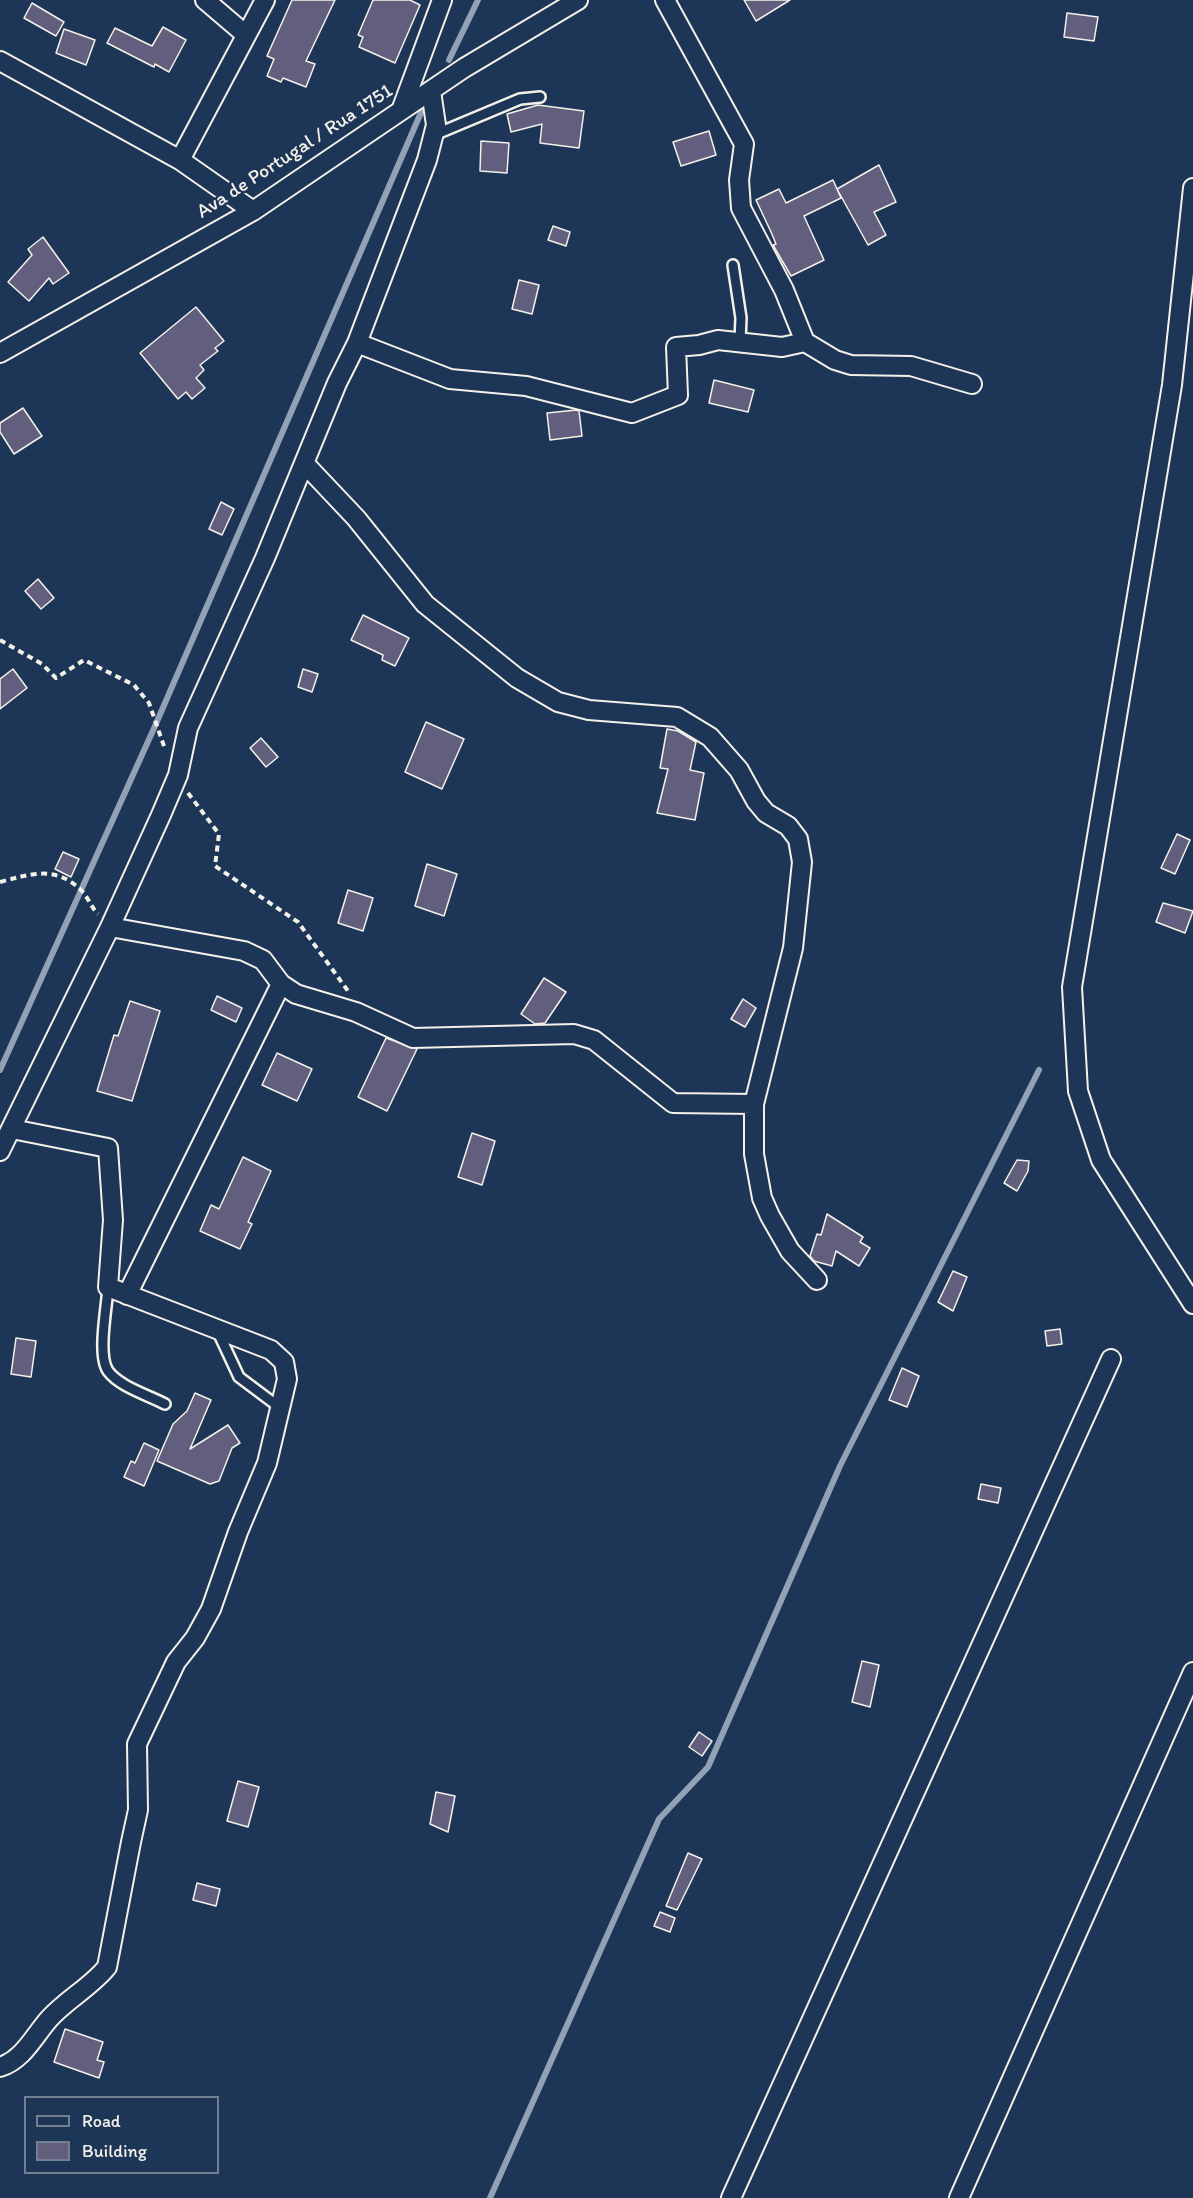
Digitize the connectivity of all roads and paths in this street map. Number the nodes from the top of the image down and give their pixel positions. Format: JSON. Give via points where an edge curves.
{"nodes":[{"id":1,"x":205,"y":0,"type":"edge"},
{"id":2,"x":265,"y":0,"type":"edge"},
{"id":3,"x":442,"y":0,"type":"edge"},
{"id":4,"x":578,"y":0,"type":"edge"},
{"id":5,"x":665,"y":0,"type":"edge"},
{"id":6,"x":246,"y":35,"type":"junction"},
{"id":7,"x":0,"y":61,"type":"edge"},
{"id":8,"x":431,"y":91,"type":"junction"},
{"id":9,"x":540,"y":97,"type":"dead end"},
{"id":10,"x":402,"y":108,"type":"junction"},
{"id":11,"x":434,"y":135,"type":"junction"},
{"id":12,"x":180,"y":160,"type":"junction"},
{"id":13,"x":1193,"y":188,"type":"edge"},
{"id":14,"x":253,"y":211,"type":"junction"},
{"id":15,"x":733,"y":265,"type":"dead end"},
{"id":16,"x":740,"y":342,"type":"junction"},
{"id":17,"x":805,"y":342,"type":"junction"},
{"id":18,"x":357,"y":343,"type":"junction"},
{"id":19,"x":1,"y":350,"type":"edge"},
{"id":20,"x":972,"y":384,"type":"dead end"},
{"id":21,"x":304,"y":463,"type":"junction"},
{"id":22,"x":0,"y":640,"type":"edge"},
{"id":23,"x":177,"y":778,"type":"junction"},
{"id":24,"x":0,"y":882,"type":"edge"},
{"id":25,"x":110,"y":927,"type":"junction"},
{"id":26,"x":281,"y":984,"type":"junction"},
{"id":27,"x":366,"y":1017,"type":"junction"},
{"id":28,"x":754,"y":1104,"type":"junction"},
{"id":29,"x":12,"y":1129,"type":"junction"},
{"id":30,"x":0,"y":1151,"type":"edge"},
{"id":31,"x":817,"y":1280,"type":"dead end"},
{"id":32,"x":108,"y":1287,"type":"junction"},
{"id":33,"x":127,"y":1295,"type":"junction"},
{"id":34,"x":1193,"y":1304,"type":"edge"},
{"id":35,"x":218,"y":1332,"type":"junction"},
{"id":36,"x":1111,"y":1359,"type":"dead end"},
{"id":37,"x":165,"y":1404,"type":"dead end"},
{"id":38,"x":279,"y":1407,"type":"junction"},
{"id":39,"x":1193,"y":1672,"type":"edge"},
{"id":40,"x":0,"y":2067,"type":"edge"},
{"id":41,"x":731,"y":2198,"type":"edge"},
{"id":42,"x":959,"y":2198,"type":"edge"}],
"edges":[{"from":1,"to":6,"type":"street"},
{"from":2,"to":6,"type":"street"},
{"from":3,"to":10,"type":"street"},
{"from":4,"to":8,"type":"street","name":"Ava de Portugal / Rua 1751"},
{"from":5,"to":17,"type":"street","via":[[744,144],[741,208],[784,290]]},
{"from":6,"to":12,"type":"street"},
{"from":7,"to":12,"type":"street"},
{"from":8,"to":10,"type":"street","name":"Ava de Portugal / Rua 1751"},
{"from":8,"to":11,"type":"street","via":[[436,113]]},
{"from":9,"to":11,"type":"lane","via":[[520,99]]},
{"from":10,"to":14,"type":"street","name":"Ava de Portugal / Rua 1751"},
{"from":11,"to":18,"type":"street"},
{"from":12,"to":14,"type":"street"},
{"from":13,"to":34,"type":"street","via":[[1172,385],[1072,987],[1078,1091],[1101,1160]]},
{"from":14,"to":19,"type":"street","name":"Ava de Portugal / Rua 1751"},
{"from":15,"to":16,"type":"lane","via":[[741,318]]},
{"from":16,"to":17,"type":"street","via":[[782,347]]},
{"from":16,"to":18,"type":"street","via":[[718,340],[676,346],[678,395],[632,413],[526,386],[450,379]]},
{"from":17,"to":20,"type":"street","via":[[851,365],[911,366]]},
{"from":18,"to":21,"type":"street"},
{"from":21,"to":23,"type":"street","via":[[188,728]]},
{"from":21,"to":28,"type":"street","via":[[356,518],[425,604],[516,678],[558,702],[589,710],[677,717],[710,737],[739,770],[766,813],[788,826],[798,839],[802,862],[793,948]]},
{"from":22,"to":23,"type":"path","via":[[42,664],[56,678],[84,660],[134,685],[149,703]]},
{"from":23,"to":25,"type":"street"},
{"from":23,"to":27,"type":"path","via":[[219,834],[215,866],[298,922]]},
{"from":24,"to":25,"type":"path","via":[[53,873],[81,890]]},
{"from":25,"to":26,"type":"street","via":[[244,951],[263,960]]},
{"from":25,"to":29,"type":"street"},
{"from":26,"to":27,"type":"street","via":[[296,994]]},
{"from":26,"to":33,"type":"street"},
{"from":27,"to":28,"type":"street","via":[[423,1040],[574,1034],[594,1040],[674,1103]]},
{"from":28,"to":31,"type":"street","via":[[754,1154],[762,1198],[790,1251]]},
{"from":29,"to":30,"type":"street"},
{"from":29,"to":32,"type":"street","via":[[108,1148],[113,1220]]},
{"from":32,"to":33,"type":"street"},
{"from":32,"to":37,"type":"lane","via":[[103,1344],[108,1371],[122,1383]]},
{"from":33,"to":35,"type":"street"},
{"from":35,"to":38,"type":"lane","via":[[239,1377]]},
{"from":35,"to":38,"type":"street","via":[[271,1350],[284,1362],[287,1379]]},
{"from":36,"to":41,"type":"street"},
{"from":38,"to":40,"type":"street","via":[[267,1463],[211,1609],[176,1662],[137,1744],[136,1825],[107,1966],[48,2020],[24,2051]]},
{"from":39,"to":42,"type":"street"}]}
